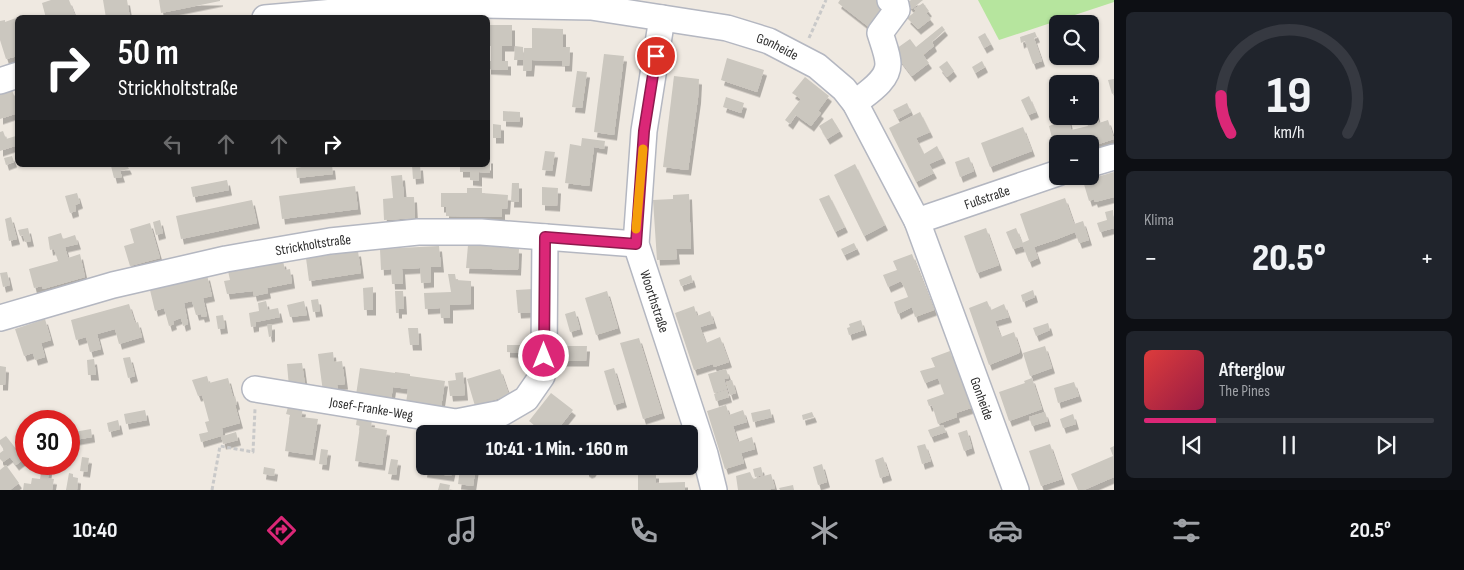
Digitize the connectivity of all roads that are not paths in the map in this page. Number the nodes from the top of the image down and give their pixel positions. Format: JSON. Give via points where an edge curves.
{"nodes":[{"id":1,"x":890,"y":0,"type":"edge"},
{"id":2,"x":300,"y":15,"type":"edge"},
{"id":3,"x":669,"y":19,"type":"junction"},
{"id":4,"x":15,"y":76,"type":"edge"},
{"id":5,"x":0,"y":81,"type":"edge"},
{"id":6,"x":855,"y":103,"type":"junction"},
{"id":7,"x":1114,"y":156,"type":"edge"},
{"id":8,"x":1099,"y":161,"type":"edge"},
{"id":9,"x":1049,"y":176,"type":"edge"},
{"id":10,"x":917,"y":221,"type":"junction"},
{"id":11,"x":545,"y":237,"type":"junction"},
{"id":12,"x":636,"y":244,"type":"junction"},
{"id":13,"x":0,"y":318,"type":"edge"},
{"id":14,"x":255,"y":389,"type":"road end"},
{"id":15,"x":714,"y":490,"type":"edge"},
{"id":16,"x":1016,"y":490,"type":"edge"}],
"edges":[{"from":1,"to":6,"type":"street","via":[[897,10],[880,33],[888,63],[887,72]]},
{"from":2,"to":3,"type":"street","name":"Gonheide","via":[[426,4],[591,7]]},
{"from":3,"to":6,"type":"street","name":"Gonheide","via":[[727,28],[769,41],[817,66]]},
{"from":3,"to":12,"type":"street","name":"Woorthstraße","via":[[644,131]]},
{"from":4,"to":5,"type":"street"},
{"from":6,"to":10,"type":"street","name":"Gonheide"},
{"from":7,"to":8,"type":"street"},
{"from":9,"to":10,"type":"street","name":"Fußstraße"},
{"from":10,"to":16,"type":"street","name":"Gonheide"},
{"from":11,"to":12,"type":"street","name":"Strickholtstraße"},
{"from":11,"to":13,"type":"street","name":"Strickholtstraße","via":[[418,232],[330,241],[226,259],[114,285]]},
{"from":11,"to":14,"type":"street","name":"Josef-Franke-Weg","via":[[542,376],[526,399],[502,413],[456,422]]},
{"from":12,"to":15,"type":"street","name":"Woorthstraße"}]}
